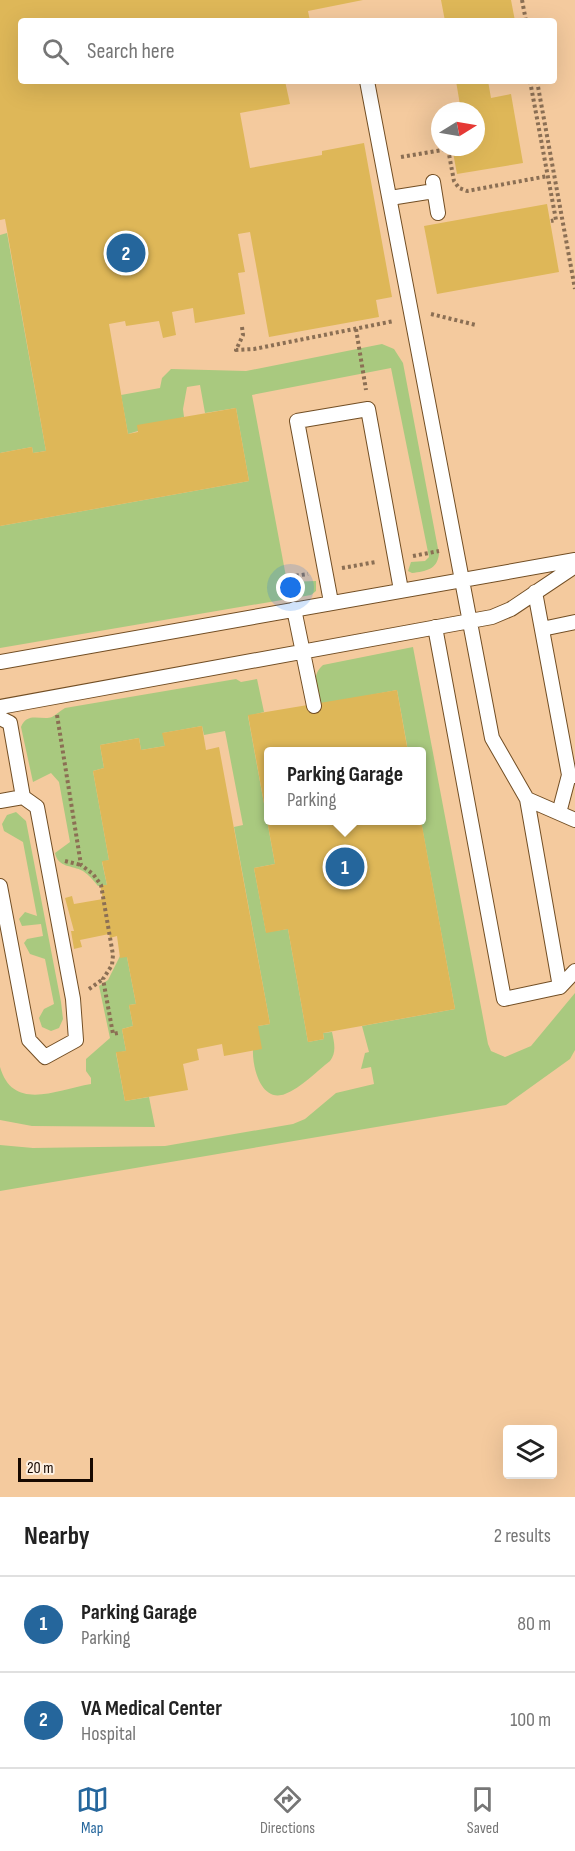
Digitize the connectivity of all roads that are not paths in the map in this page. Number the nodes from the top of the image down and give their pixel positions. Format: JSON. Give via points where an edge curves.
{"nodes":[{"id":1,"x":368,"y":84,"type":"edge"},
{"id":2,"x":390,"y":198,"type":"junction"},
{"id":3,"x":438,"y":213,"type":"dead end"},
{"id":4,"x":575,"y":560,"type":"edge"},
{"id":5,"x":575,"y":566,"type":"edge"},
{"id":6,"x":462,"y":579,"type":"junction"},
{"id":7,"x":401,"y":590,"type":"junction"},
{"id":8,"x":535,"y":592,"type":"junction"},
{"id":9,"x":331,"y":602,"type":"junction"},
{"id":10,"x":294,"y":609,"type":"junction"},
{"id":11,"x":469,"y":621,"type":"junction"},
{"id":12,"x":575,"y":622,"type":"edge"},
{"id":13,"x":435,"y":627,"type":"junction"},
{"id":14,"x":542,"y":629,"type":"junction"},
{"id":15,"x":303,"y":651,"type":"junction"},
{"id":16,"x":0,"y":662,"type":"edge"},
{"id":17,"x":314,"y":706,"type":"dead end"},
{"id":18,"x":0,"y":707,"type":"edge"},
{"id":19,"x":0,"y":718,"type":"edge"},
{"id":20,"x":572,"y":776,"type":"edge"},
{"id":21,"x":23,"y":797,"type":"junction"},
{"id":22,"x":527,"y":799,"type":"junction"},
{"id":23,"x":0,"y":801,"type":"edge"},
{"id":24,"x":559,"y":813,"type":"junction"},
{"id":25,"x":575,"y":820,"type":"edge"},
{"id":26,"x":0,"y":886,"type":"edge"},
{"id":27,"x":575,"y":970,"type":"edge"},
{"id":28,"x":560,"y":987,"type":"junction"}],
"edges":[{"from":1,"to":2,"type":"lane"},
{"from":2,"to":3,"type":"lane","via":[[433,187]]},
{"from":2,"to":6,"type":"lane"},
{"from":4,"to":6,"type":"lane"},
{"from":5,"to":8,"type":"lane"},
{"from":6,"to":7,"type":"lane"},
{"from":6,"to":11,"type":"lane"},
{"from":7,"to":9,"type":"lane"},
{"from":7,"to":9,"type":"lane","via":[[368,409],[297,421]]},
{"from":8,"to":11,"type":"lane","via":[[492,617]]},
{"from":8,"to":14,"type":"lane"},
{"from":9,"to":10,"type":"lane"},
{"from":10,"to":15,"type":"lane"},
{"from":10,"to":16,"type":"lane"},
{"from":11,"to":13,"type":"lane"},
{"from":11,"to":22,"type":"lane","via":[[492,738]]},
{"from":12,"to":14,"type":"lane"},
{"from":13,"to":15,"type":"lane"},
{"from":13,"to":28,"type":"lane","via":[[504,999]]},
{"from":14,"to":20,"type":"lane"},
{"from":15,"to":17,"type":"lane"},
{"from":15,"to":18,"type":"lane"},
{"from":19,"to":21,"type":"lane","via":[[10,723]]},
{"from":20,"to":24,"type":"lane"},
{"from":21,"to":23,"type":"lane"},
{"from":21,"to":26,"type":"lane","via":[[37,807],[73,999],[76,1040],[45,1057],[29,1040]]},
{"from":22,"to":24,"type":"lane"},
{"from":22,"to":28,"type":"lane"},
{"from":24,"to":25,"type":"lane"},
{"from":27,"to":28,"type":"lane"}]}
